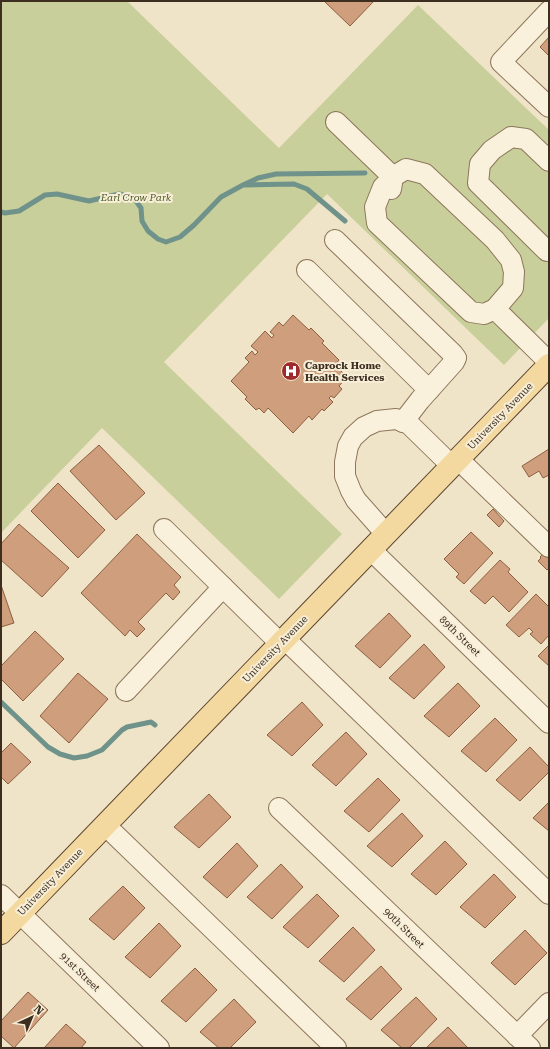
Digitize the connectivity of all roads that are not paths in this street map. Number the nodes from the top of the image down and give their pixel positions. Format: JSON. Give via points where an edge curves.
{"nodes":[{"id":1,"x":549,"y":11,"type":"edge"},
{"id":2,"x":549,"y":107,"type":"edge"},
{"id":3,"x":336,"y":122,"type":"dead end"},
{"id":4,"x":549,"y":161,"type":"edge"},
{"id":5,"x":394,"y":177,"type":"junction"},
{"id":6,"x":335,"y":240,"type":"dead end"},
{"id":7,"x":548,"y":250,"type":"edge"},
{"id":8,"x":307,"y":270,"type":"dead end"},
{"id":9,"x":490,"y":311,"type":"junction"},
{"id":10,"x":548,"y":368,"type":"edge"},
{"id":11,"x":429,"y":390,"type":"junction"},
{"id":12,"x":403,"y":422,"type":"junction"},
{"id":13,"x":455,"y":463,"type":"junction"},
{"id":14,"x":164,"y":529,"type":"dead end"},
{"id":15,"x":386,"y":534,"type":"junction"},
{"id":16,"x":549,"y":547,"type":"edge"},
{"id":17,"x":371,"y":550,"type":"junction"},
{"id":18,"x":223,"y":587,"type":"junction"},
{"id":19,"x":283,"y":641,"type":"junction"},
{"id":20,"x":126,"y":691,"type":"dead end"},
{"id":21,"x":549,"y":723,"type":"edge"},
{"id":22,"x":279,"y":808,"type":"dead end"},
{"id":23,"x":105,"y":825,"type":"junction"},
{"id":24,"x":549,"y":894,"type":"edge"},
{"id":25,"x":1,"y":895,"type":"edge"},
{"id":26,"x":20,"y":914,"type":"junction"},
{"id":27,"x":1,"y":933,"type":"edge"},
{"id":28,"x":549,"y":1003,"type":"edge"},
{"id":29,"x":524,"y":1042,"type":"edge"},
{"id":30,"x":159,"y":1048,"type":"edge"},
{"id":31,"x":336,"y":1048,"type":"edge"}],
"edges":[{"from":1,"to":2,"type":"street","via":[[501,62]]},
{"from":3,"to":5,"type":"street"},
{"from":4,"to":7,"type":"street","via":[[526,139],[511,137],[492,150],[480,164],[478,183]]},
{"from":5,"to":9,"type":"street","via":[[383,187],[375,207],[378,223],[471,312]]},
{"from":5,"to":9,"type":"street","via":[[406,169],[425,174],[496,240],[511,260],[514,272],[513,288]]},
{"from":6,"to":11,"type":"street","via":[[456,358]]},
{"from":8,"to":11,"type":"street"},
{"from":9,"to":10,"type":"street"},
{"from":10,"to":13,"type":"main road","name":"University Avenue"},
{"from":11,"to":12,"type":"street"},
{"from":12,"to":13,"type":"street","via":[[409,424]]},
{"from":12,"to":15,"type":"street","via":[[396,419],[377,421],[364,427],[348,446],[345,462],[345,476],[356,500]]},
{"from":13,"to":15,"type":"main road","name":"University Avenue"},
{"from":13,"to":16,"type":"street"},
{"from":14,"to":18,"type":"street"},
{"from":15,"to":17,"type":"main road","name":"University Avenue"},
{"from":17,"to":19,"type":"main road","name":"University Avenue"},
{"from":17,"to":21,"type":"street","name":"89th Street"},
{"from":18,"to":19,"type":"street"},
{"from":18,"to":20,"type":"street"},
{"from":19,"to":23,"type":"main road","name":"University Avenue"},
{"from":19,"to":24,"type":"street"},
{"from":22,"to":29,"type":"street","name":"90th Street"},
{"from":23,"to":26,"type":"main road","name":"University Avenue"},
{"from":23,"to":31,"type":"street"},
{"from":25,"to":26,"type":"street","name":"91st Street"},
{"from":26,"to":27,"type":"main road","name":"University Avenue"},
{"from":26,"to":30,"type":"street","name":"91st Street"},
{"from":28,"to":29,"type":"street"}]}
